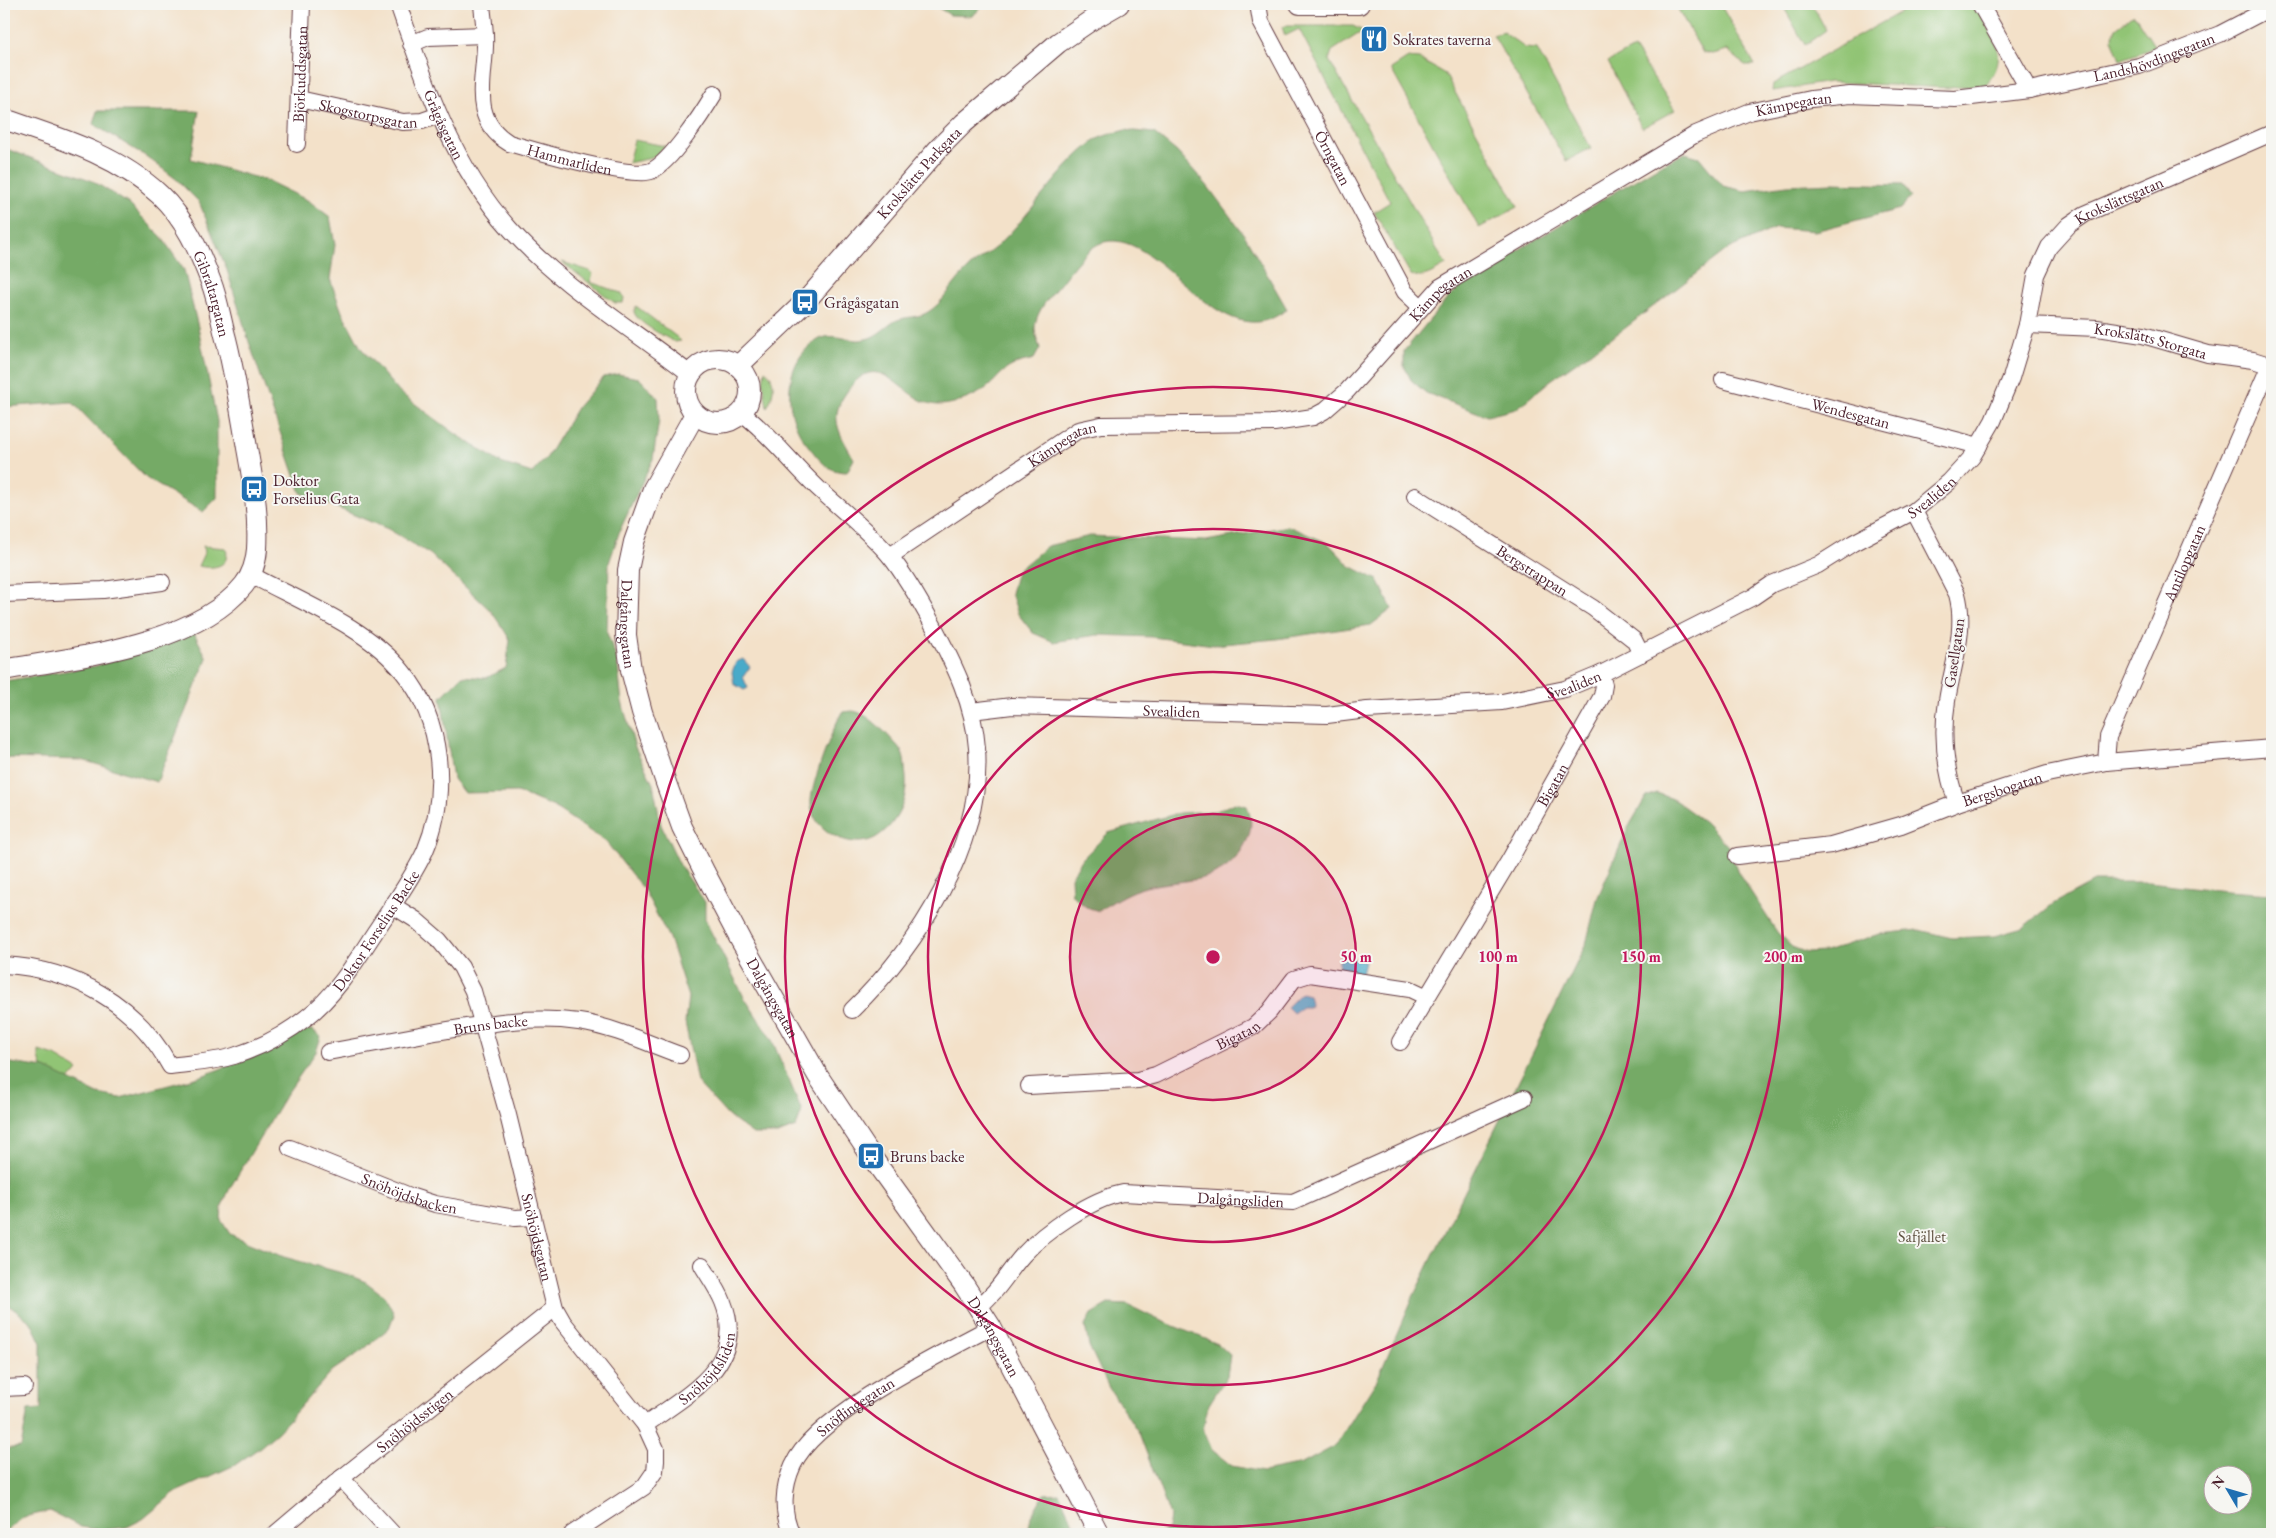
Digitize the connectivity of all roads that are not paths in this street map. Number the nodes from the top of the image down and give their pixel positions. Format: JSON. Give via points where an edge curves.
{"nodes":[{"id":1,"x":302,"y":4,"type":"edge"},
{"id":2,"x":398,"y":4,"type":"edge"},
{"id":3,"x":482,"y":4,"type":"edge"},
{"id":4,"x":1119,"y":4,"type":"edge"},
{"id":5,"x":1258,"y":4,"type":"edge"},
{"id":6,"x":1300,"y":4,"type":"edge"},
{"id":7,"x":1359,"y":4,"type":"edge"},
{"id":8,"x":1980,"y":4,"type":"edge"},
{"id":9,"x":2272,"y":7,"type":"edge"},
{"id":10,"x":485,"y":35,"type":"junction"},
{"id":11,"x":411,"y":44,"type":"junction"},
{"id":12,"x":2029,"y":90,"type":"junction"},
{"id":13,"x":714,"y":94,"type":"dead end"},
{"id":14,"x":300,"y":99,"type":"junction"},
{"id":15,"x":439,"y":115,"type":"junction"},
{"id":16,"x":4,"y":120,"type":"edge"},
{"id":17,"x":2272,"y":133,"type":"edge"},
{"id":18,"x":297,"y":144,"type":"dead end"},
{"id":19,"x":1421,"y":307,"type":"junction"},
{"id":20,"x":2027,"y":325,"type":"junction"},
{"id":21,"x":2271,"y":365,"type":"edge"},
{"id":22,"x":738,"y":366,"type":"junction"},
{"id":23,"x":690,"y":374,"type":"junction"},
{"id":24,"x":1723,"y":380,"type":"dead end"},
{"id":25,"x":695,"y":414,"type":"junction"},
{"id":26,"x":742,"y":414,"type":"junction"},
{"id":27,"x":1979,"y":446,"type":"junction"},
{"id":28,"x":1415,"y":496,"type":"dead end"},
{"id":29,"x":1914,"y":511,"type":"junction"},
{"id":30,"x":890,"y":556,"type":"junction"},
{"id":31,"x":251,"y":575,"type":"junction"},
{"id":32,"x":162,"y":582,"type":"dead end"},
{"id":33,"x":4,"y":594,"type":"edge"},
{"id":34,"x":1641,"y":654,"type":"junction"},
{"id":35,"x":4,"y":670,"type":"edge"},
{"id":36,"x":1601,"y":674,"type":"junction"},
{"id":37,"x":972,"y":712,"type":"junction"},
{"id":38,"x":2272,"y":748,"type":"edge"},
{"id":39,"x":2106,"y":762,"type":"junction"},
{"id":40,"x":1956,"y":804,"type":"junction"},
{"id":41,"x":1737,"y":856,"type":"dead end"},
{"id":42,"x":392,"y":905,"type":"junction"},
{"id":43,"x":4,"y":965,"type":"edge"},
{"id":44,"x":1427,"y":997,"type":"junction"},
{"id":45,"x":852,"y":1010,"type":"dead end"},
{"id":46,"x":482,"y":1024,"type":"junction"},
{"id":47,"x":1400,"y":1042,"type":"dead end"},
{"id":48,"x":328,"y":1052,"type":"dead end"},
{"id":49,"x":680,"y":1055,"type":"dead end"},
{"id":50,"x":1029,"y":1086,"type":"dead end"},
{"id":51,"x":1524,"y":1098,"type":"dead end"},
{"id":52,"x":290,"y":1148,"type":"dead end"},
{"id":53,"x":533,"y":1217,"type":"junction"},
{"id":54,"x":702,"y":1265,"type":"dead end"},
{"id":55,"x":978,"y":1307,"type":"junction"},
{"id":56,"x":555,"y":1308,"type":"junction"},
{"id":57,"x":991,"y":1326,"type":"junction"},
{"id":58,"x":24,"y":1387,"type":"dead end"},
{"id":59,"x":4,"y":1388,"type":"edge"},
{"id":60,"x":645,"y":1425,"type":"junction"},
{"id":61,"x":341,"y":1478,"type":"junction"},
{"id":62,"x":275,"y":1534,"type":"edge"},
{"id":63,"x":393,"y":1534,"type":"edge"},
{"id":64,"x":572,"y":1534,"type":"edge"},
{"id":65,"x":792,"y":1534,"type":"edge"},
{"id":66,"x":1099,"y":1534,"type":"edge"}],
"edges":[{"from":1,"to":14,"type":"street","name":"Björkuddsgatan"},
{"from":2,"to":11,"type":"street","name":"Grågåsgatan"},
{"from":3,"to":10,"type":"street","name":"Hammarliden"},
{"from":4,"to":22,"type":"street","name":"Krokslätts Parkgata","via":[[1058,44],[964,123],[805,302]]},
{"from":5,"to":19,"type":"street","name":"Örngatan","via":[[1261,22],[1305,107],[1405,292]]},
{"from":6,"to":7,"type":"street"},
{"from":8,"to":12,"type":"street"},
{"from":9,"to":12,"type":"street","name":"Landshövdingegatan","via":[[2220,34],[2140,66]]},
{"from":10,"to":11,"type":"street","via":[[428,37]]},
{"from":10,"to":13,"type":"street","name":"Hammarliden","via":[[481,99],[484,116],[500,138],[536,151],[628,172],[651,170],[665,161]]},
{"from":11,"to":15,"type":"street","name":"Grågåsgatan"},
{"from":12,"to":19,"type":"street","name":"Kämpegatan","via":[[1955,100],[1850,95],[1802,100],[1749,112],[1696,134],[1455,276]]},
{"from":14,"to":15,"type":"street","name":"Skogstorpsgatan","via":[[403,122],[422,121]]},
{"from":14,"to":18,"type":"street","name":"Björkuddsgatan"},
{"from":15,"to":23,"type":"street","name":"Grågåsgatan","via":[[454,148],[482,193],[518,238],[573,286]]},
{"from":16,"to":31,"type":"street","name":"Gibraltargatan","via":[[64,139],[123,167],[160,195],[190,232],[212,284],[235,378],[254,489],[257,551]]},
{"from":17,"to":20,"type":"street","name":"Krokslättsgatan","via":[[2085,214],[2069,225],[2049,247],[2036,274]]},
{"from":19,"to":30,"type":"street","name":"Kämpegatan","via":[[1347,391],[1313,417],[1274,423],[1101,425],[1078,430]]},
{"from":20,"to":21,"type":"street","name":"Krokslätts Storgata","via":[[2097,328],[2143,335],[2208,354]]},
{"from":20,"to":27,"type":"street","name":"Svealiden","via":[[2008,386]]},
{"from":21,"to":39,"type":"street","name":"Antilopgatan","via":[[2108,737]]},
{"from":22,"to":23,"type":"street","via":[[730,361],[712,359],[703,362]]},
{"from":22,"to":26,"type":"street","via":[[750,389]]},
{"from":23,"to":25,"type":"street","via":[[685,391]]},
{"from":24,"to":27,"type":"street","name":"Wendesgatan"},
{"from":25,"to":26,"type":"street","via":[[713,423],[734,420]]},
{"from":25,"to":55,"type":"street","name":"Dalgångsgatan","via":[[654,488],[634,542],[628,570],[626,635],[642,712],[682,826],[741,942],[838,1109]]},
{"from":26,"to":30,"type":"street","via":[[766,433]]},
{"from":27,"to":29,"type":"street","name":"Svealiden","via":[[1949,482]]},
{"from":28,"to":34,"type":"street","name":"Bergstrappan","via":[[1593,608],[1634,640]]},
{"from":29,"to":34,"type":"street","name":"Svealiden","via":[[1818,565],[1772,584],[1753,598]]},
{"from":29,"to":40,"type":"street","name":"Gasellgatan","via":[[1957,594],[1960,606],[1959,636],[1944,731],[1947,775]]},
{"from":30,"to":37,"type":"street","via":[[944,644]]},
{"from":31,"to":35,"type":"street","via":[[228,601],[172,632],[94,654]]},
{"from":31,"to":42,"type":"street","name":"Doktor Forselius Backe","via":[[346,626],[379,648],[403,672],[421,700],[437,751],[439,799],[424,852]]},
{"from":32,"to":33,"type":"street","via":[[103,590]]},
{"from":34,"to":36,"type":"street","name":"Svealiden"},
{"from":36,"to":37,"type":"street","name":"Svealiden","via":[[1565,688],[1502,702],[1327,715],[1012,706]]},
{"from":36,"to":44,"type":"street","name":"Bigatan","via":[[1602,696],[1509,861]]},
{"from":37,"to":45,"type":"street","via":[[977,749],[976,775],[964,837],[952,873],[917,932],[871,992]]},
{"from":38,"to":39,"type":"street","name":"Bergsbogatan"},
{"from":39,"to":40,"type":"street","name":"Bergsbogatan","via":[[2047,774]]},
{"from":40,"to":41,"type":"street","name":"Bergsbogatan","via":[[1901,825],[1831,845]]},
{"from":42,"to":43,"type":"street","name":"Doktor Forselius Backe","via":[[337,986],[308,1017],[268,1041],[232,1057],[170,1066],[157,1043],[126,1011],[102,993],[71,978]]},
{"from":42,"to":46,"type":"street","name":"Snöhöjdsgatan","via":[[423,926],[450,951],[473,991]]},
{"from":44,"to":47,"type":"street","name":"Bigatan"},
{"from":44,"to":50,"type":"street","name":"Bigatan","via":[[1410,988],[1310,974],[1300,976],[1289,983],[1269,1012],[1253,1027],[1156,1075],[1138,1080]]},
{"from":46,"to":48,"type":"street","name":"Bruns backe"},
{"from":46,"to":49,"type":"street","name":"Bruns backe","via":[[554,1018],[582,1022]]},
{"from":46,"to":53,"type":"street","name":"Snöhöjdsgatan"},
{"from":51,"to":55,"type":"street","name":"Dalgångsliden","via":[[1293,1202],[1123,1193],[1110,1196],[1045,1234],[1023,1256],[997,1292]]},
{"from":52,"to":53,"type":"street","name":"Snöhöjdsbacken","via":[[434,1204],[515,1218]]},
{"from":53,"to":56,"type":"street","name":"Snöhöjdsgatan"},
{"from":54,"to":60,"type":"street","name":"Snöhöjdsliden","via":[[726,1312],[729,1331],[722,1360],[704,1382]]},
{"from":55,"to":57,"type":"street","name":"Dalgångsgatan"},
{"from":56,"to":60,"type":"street","name":"Snöhöjdsgatan"},
{"from":56,"to":61,"type":"street","name":"Snöhöjdsstigen"},
{"from":57,"to":65,"type":"street","name":"Snöflingegatan","via":[[866,1397],[809,1443],[793,1463],[786,1486],[784,1508],[786,1524]]},
{"from":57,"to":66,"type":"street","name":"Dalgångsgatan"},
{"from":58,"to":59,"type":"street"},
{"from":60,"to":64,"type":"street","name":"Snöhöjdsgatan","via":[[656,1449],[655,1471],[649,1480],[644,1487]]},
{"from":61,"to":62,"type":"street","name":"Snöhöjdsstigen"},
{"from":61,"to":63,"type":"street"}]}
